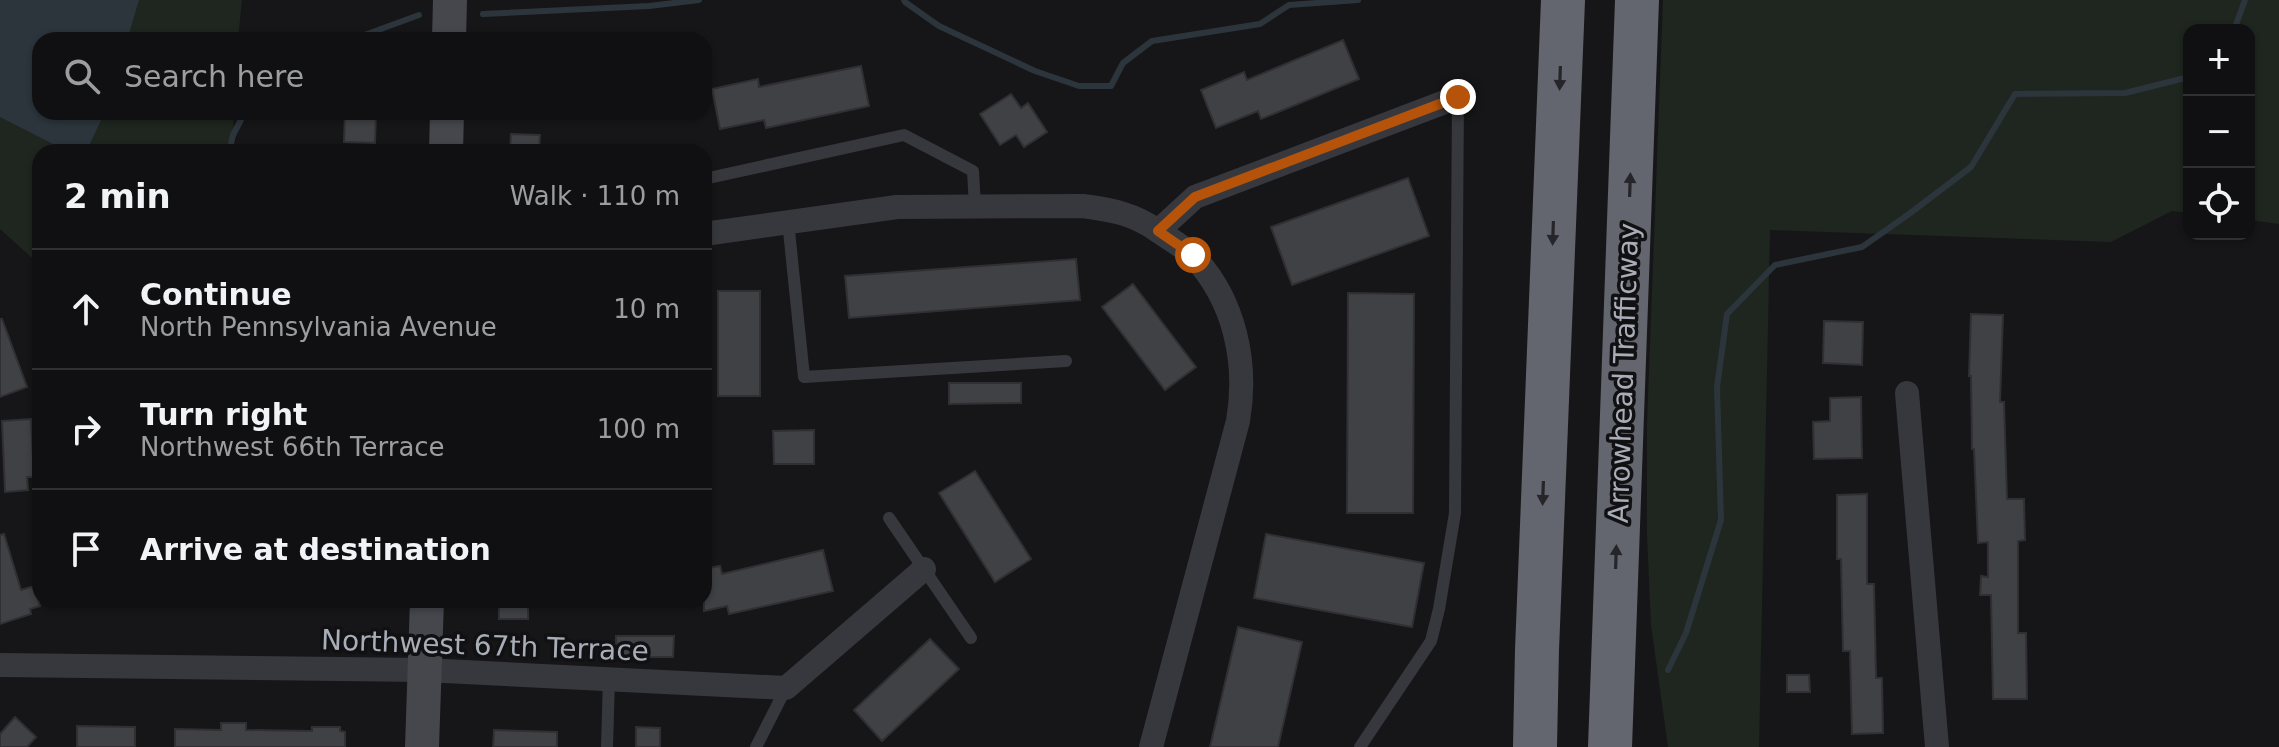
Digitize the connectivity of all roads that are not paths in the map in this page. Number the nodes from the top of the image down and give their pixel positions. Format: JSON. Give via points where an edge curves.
{"nodes":[{"id":1,"x":450,"y":0,"type":"edge"},
{"id":2,"x":1563,"y":0,"type":"edge"},
{"id":3,"x":1637,"y":0,"type":"edge"},
{"id":4,"x":449,"y":32,"type":"edge"},
{"id":5,"x":1458,"y":97,"type":"joint"},
{"id":6,"x":447,"y":120,"type":"edge"},
{"id":7,"x":446,"y":144,"type":"edge"},
{"id":8,"x":712,"y":177,"type":"edge"},
{"id":9,"x":975,"y":207,"type":"junction"},
{"id":10,"x":788,"y":221,"type":"junction"},
{"id":11,"x":1158,"y":231,"type":"junction"},
{"id":12,"x":712,"y":233,"type":"edge"},
{"id":13,"x":1066,"y":361,"type":"dead end"},
{"id":14,"x":1907,"y":393,"type":"dead end"},
{"id":15,"x":889,"y":518,"type":"dead end"},
{"id":16,"x":924,"y":569,"type":"junction"},
{"id":17,"x":1614,"y":605,"type":"junction"},
{"id":18,"x":427,"y":608,"type":"edge"},
{"id":19,"x":971,"y":638,"type":"dead end"},
{"id":20,"x":1537,"y":650,"type":"junction"},
{"id":21,"x":0,"y":665,"type":"edge"},
{"id":22,"x":424,"y":670,"type":"junction"},
{"id":23,"x":609,"y":678,"type":"junction"},
{"id":24,"x":786,"y":688,"type":"junction"},
{"id":25,"x":422,"y":747,"type":"edge"},
{"id":26,"x":607,"y":747,"type":"edge"},
{"id":27,"x":756,"y":747,"type":"edge"},
{"id":28,"x":1151,"y":747,"type":"edge"},
{"id":29,"x":1360,"y":747,"type":"edge"},
{"id":30,"x":1503,"y":747,"type":"edge"},
{"id":31,"x":1535,"y":747,"type":"edge"},
{"id":32,"x":1610,"y":747,"type":"edge"},
{"id":33,"x":1639,"y":747,"type":"edge"},
{"id":34,"x":1937,"y":747,"type":"edge"}],
"edges":[{"from":1,"to":4,"type":"street"},
{"from":2,"to":20,"type":"highway","one_way":true},
{"from":17,"to":3,"type":"highway","name":"Arrowhead Trafficway","one_way":true},
{"from":5,"to":11,"type":"street","via":[[1195,197]]},
{"from":5,"to":29,"type":"lane","via":[[1455,513],[1431,641]]},
{"from":6,"to":7,"type":"street"},
{"from":8,"to":9,"type":"lane","via":[[904,135],[973,171]]},
{"from":9,"to":10,"type":"street","via":[[897,207]]},
{"from":9,"to":11,"type":"street","via":[[1114,210]]},
{"from":10,"to":12,"type":"street"},
{"from":10,"to":13,"type":"lane","via":[[804,377]]},
{"from":11,"to":28,"type":"street","via":[[1193,255],[1221,295],[1242,373],[1238,421]]},
{"from":14,"to":34,"type":"street"},
{"from":15,"to":16,"type":"lane"},
{"from":16,"to":19,"type":"lane"},
{"from":16,"to":24,"type":"street"},
{"from":17,"to":32,"type":"highway","name":"Arrowhead Trafficway"},
{"from":17,"to":33,"type":"highway"},
{"from":18,"to":22,"type":"street"},
{"from":20,"to":30,"type":"highway"},
{"from":20,"to":31,"type":"highway"},
{"from":21,"to":22,"type":"street","name":"Northwest 67th Terrace"},
{"from":22,"to":23,"type":"street","name":"Northwest 67th Terrace"},
{"from":22,"to":25,"type":"street"},
{"from":23,"to":24,"type":"street","name":"Northwest 67th Terrace"},
{"from":23,"to":26,"type":"lane"},
{"from":24,"to":27,"type":"lane"}]}
